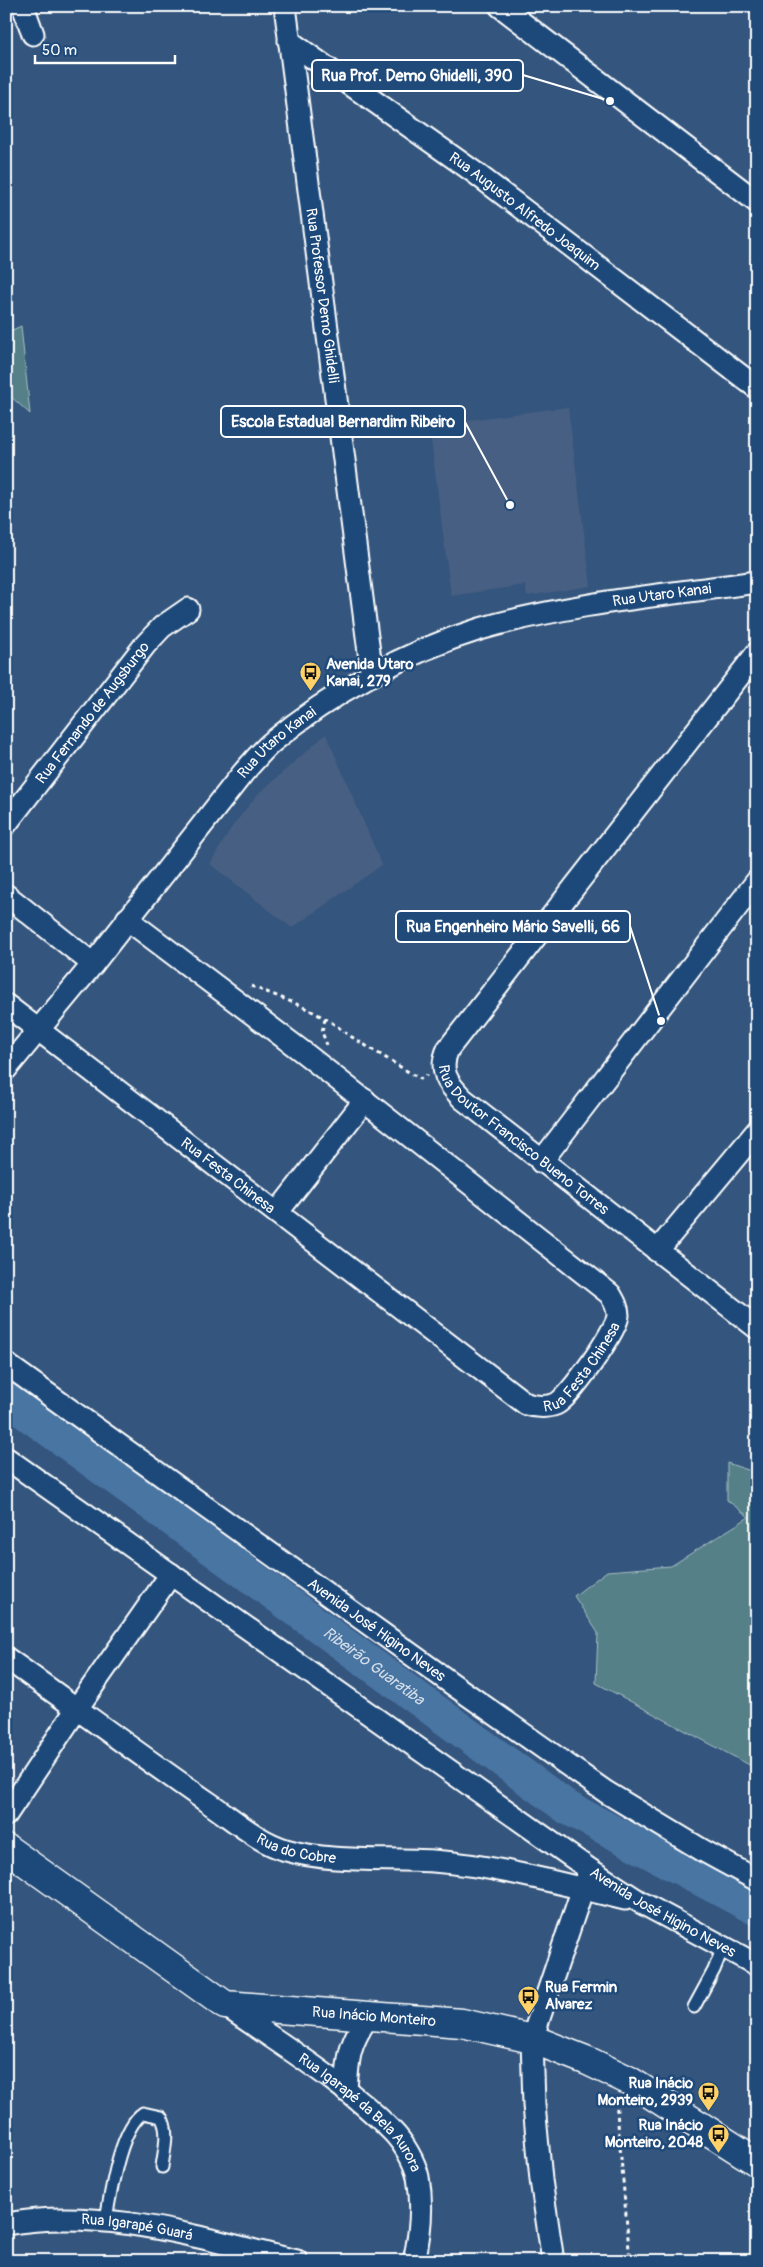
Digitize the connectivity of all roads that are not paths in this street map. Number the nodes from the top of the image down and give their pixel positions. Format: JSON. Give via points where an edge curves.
{"nodes":[{"id":1,"x":23,"y":6,"type":"edge"},
{"id":2,"x":285,"y":6,"type":"edge"},
{"id":3,"x":500,"y":6,"type":"edge"},
{"id":4,"x":33,"y":34,"type":"dead end"},
{"id":5,"x":289,"y":41,"type":"junction"},
{"id":6,"x":757,"y":202,"type":"edge"},
{"id":7,"x":757,"y":388,"type":"edge"},
{"id":8,"x":757,"y":582,"type":"edge"},
{"id":9,"x":188,"y":608,"type":"dead end"},
{"id":10,"x":757,"y":653,"type":"edge"},
{"id":11,"x":372,"y":675,"type":"junction"},
{"id":12,"x":6,"y":824,"type":"edge"},
{"id":13,"x":757,"y":882,"type":"edge"},
{"id":14,"x":6,"y":895,"type":"edge"},
{"id":15,"x":127,"y":920,"type":"junction"},
{"id":16,"x":93,"y":964,"type":"junction"},
{"id":17,"x":6,"y":1005,"type":"edge"},
{"id":18,"x":38,"y":1030,"type":"junction"},
{"id":19,"x":6,"y":1069,"type":"edge"},
{"id":20,"x":365,"y":1100,"type":"junction"},
{"id":21,"x":757,"y":1131,"type":"edge"},
{"id":22,"x":541,"y":1162,"type":"junction"},
{"id":23,"x":277,"y":1213,"type":"junction"},
{"id":24,"x":657,"y":1251,"type":"junction"},
{"id":25,"x":757,"y":1328,"type":"edge"},
{"id":26,"x":6,"y":1364,"type":"edge"},
{"id":27,"x":6,"y":1458,"type":"edge"},
{"id":28,"x":170,"y":1574,"type":"junction"},
{"id":29,"x":6,"y":1658,"type":"edge"},
{"id":30,"x":78,"y":1707,"type":"junction"},
{"id":31,"x":6,"y":1815,"type":"edge"},
{"id":32,"x":6,"y":1848,"type":"edge"},
{"id":33,"x":586,"y":1879,"type":"junction"},
{"id":34,"x":757,"y":1880,"type":"edge"},
{"id":35,"x":640,"y":1902,"type":"joint"},
{"id":36,"x":723,"y":1948,"type":"junction"},
{"id":37,"x":757,"y":1965,"type":"edge"},
{"id":38,"x":225,"y":2005,"type":"junction"},
{"id":39,"x":694,"y":2007,"type":"dead end"},
{"id":40,"x":369,"y":2015,"type":"junction"},
{"id":41,"x":532,"y":2039,"type":"junction"},
{"id":42,"x":346,"y":2090,"type":"junction"},
{"id":43,"x":757,"y":2162,"type":"edge"},
{"id":44,"x":162,"y":2167,"type":"dead end"},
{"id":45,"x":106,"y":2219,"type":"junction"},
{"id":46,"x":6,"y":2224,"type":"edge"},
{"id":47,"x":297,"y":2261,"type":"edge"},
{"id":48,"x":414,"y":2261,"type":"edge"},
{"id":49,"x":553,"y":2261,"type":"edge"}],
"edges":[{"from":1,"to":4,"type":"street"},
{"from":2,"to":5,"type":"street","name":"Rua Professor Demo Ghidelli"},
{"from":3,"to":6,"type":"street"},
{"from":5,"to":7,"type":"street","name":"Rua Augusto Alfredo Joaquim","via":[[474,172]]},
{"from":5,"to":11,"type":"street","name":"Rua Professor Demo Ghidelli"},
{"from":8,"to":11,"type":"street","name":"Rua Utaro Kanai","via":[[534,616],[436,646]]},
{"from":9,"to":12,"type":"street","name":"Rua Fernando de Augsburgo","via":[[162,627],[145,645]]},
{"from":10,"to":22,"type":"street","name":"Rua Doutor Francisco Bueno Torres","via":[[448,1049],[443,1068],[449,1085]]},
{"from":11,"to":15,"type":"street","name":"Rua Utaro Kanai","via":[[305,717],[270,744],[243,773]]},
{"from":13,"to":22,"type":"street"},
{"from":14,"to":16,"type":"street"},
{"from":15,"to":16,"type":"street","name":"Rua Utaro Kanai"},
{"from":15,"to":20,"type":"street","name":"Rua Festa Chinesa"},
{"from":16,"to":18,"type":"street","name":"Rua Utaro Kanai"},
{"from":17,"to":18,"type":"street","name":"Rua Festa Chinesa"},
{"from":18,"to":19,"type":"street","name":"Rua Utaro Kanai"},
{"from":18,"to":23,"type":"street","name":"Rua Festa Chinesa"},
{"from":20,"to":23,"type":"street"},
{"from":20,"to":23,"type":"street","name":"Rua Festa Chinesa","via":[[610,1294],[616,1305],[616,1326],[585,1372],[558,1403],[535,1407],[526,1404]]},
{"from":21,"to":24,"type":"street"},
{"from":22,"to":24,"type":"street","name":"Rua Doutor Francisco Bueno Torres"},
{"from":24,"to":25,"type":"street","name":"Rua Doutor Francisco Bueno Torres"},
{"from":26,"to":34,"type":"street","name":"Avenida José Higino Neves","via":[[606,1792]]},
{"from":27,"to":28,"type":"street","name":"Avenida José Higino Neves"},
{"from":28,"to":30,"type":"street"},
{"from":28,"to":33,"type":"street","name":"Avenida José Higino Neves"},
{"from":29,"to":30,"type":"street","name":"Rua do Cobre"},
{"from":30,"to":31,"type":"street"},
{"from":30,"to":33,"type":"street","name":"Rua do Cobre","via":[[253,1833],[285,1850],[322,1857],[443,1862],[538,1877]]},
{"from":32,"to":38,"type":"street"},
{"from":33,"to":35,"type":"street","name":"Rua do Cobre"},
{"from":33,"to":41,"type":"street"},
{"from":35,"to":36,"type":"street","name":"Avenida José Higino Neves"},
{"from":36,"to":37,"type":"street","name":"Avenida José Higino Neves"},
{"from":36,"to":39,"type":"lane"},
{"from":38,"to":40,"type":"street","name":"Rua Inácio Monteiro"},
{"from":38,"to":42,"type":"street","name":"Rua Igarapé da Bela Aurora"},
{"from":40,"to":41,"type":"street","name":"Rua Inácio Monteiro","via":[[462,2023]]},
{"from":40,"to":42,"type":"street","via":[[350,2049]]},
{"from":41,"to":43,"type":"street","name":"Rua Inácio Monteiro","via":[[630,2081]]},
{"from":41,"to":49,"type":"street","via":[[541,2180]]},
{"from":42,"to":48,"type":"street","name":"Rua Igarapé da Bela Aurora","via":[[393,2132],[409,2155],[418,2176],[420,2206]]},
{"from":44,"to":45,"type":"lane","via":[[165,2124],[161,2117],[144,2113],[135,2118],[125,2142]]},
{"from":45,"to":46,"type":"street","name":"Rua Igarapé Guará","via":[[30,2220]]},
{"from":45,"to":47,"type":"street","name":"Rua Igarapé Guará"}]}
